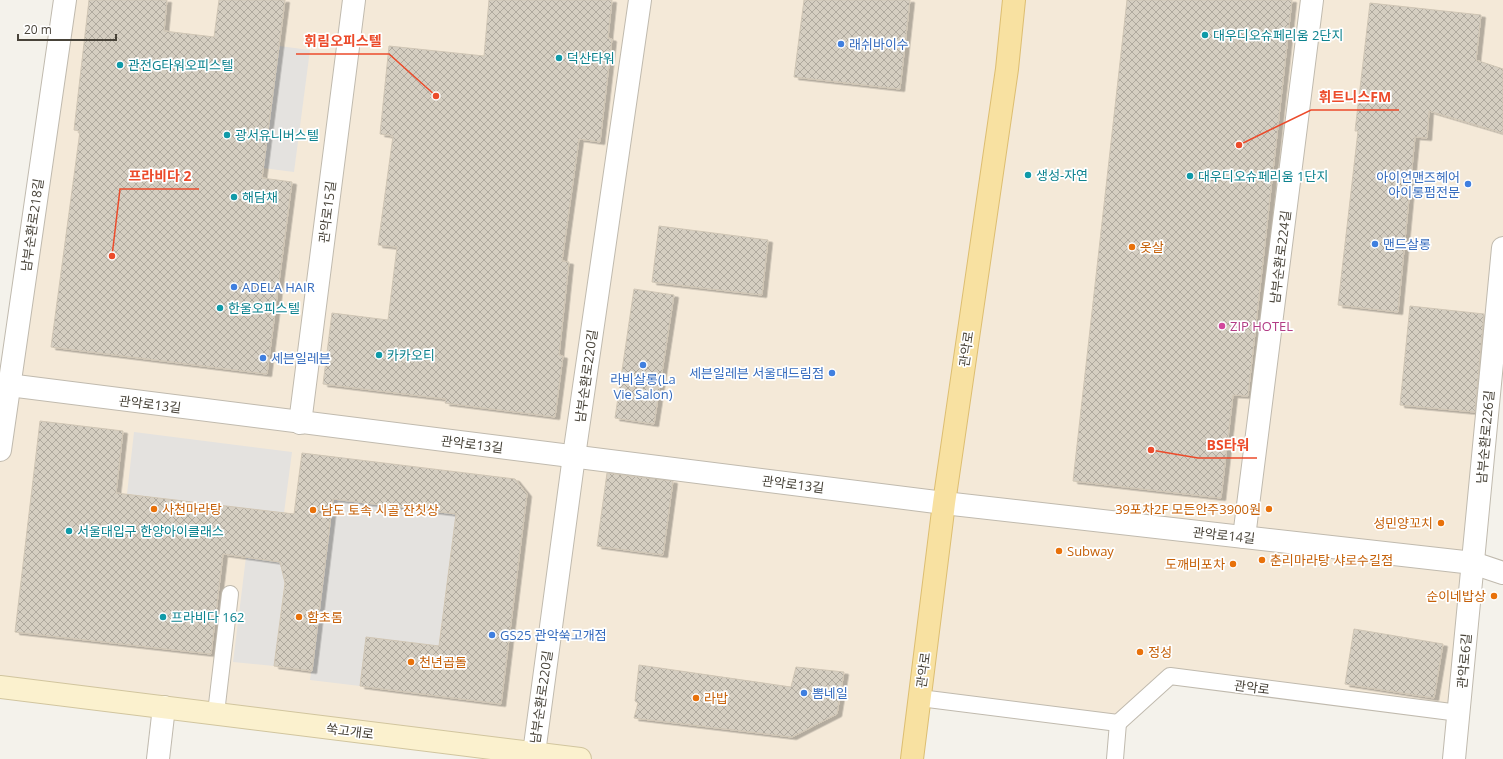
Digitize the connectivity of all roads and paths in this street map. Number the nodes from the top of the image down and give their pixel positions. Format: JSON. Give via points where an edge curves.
{"nodes":[{"id":1,"x":65,"y":0,"type":"edge"},
{"id":2,"x":354,"y":0,"type":"edge"},
{"id":3,"x":640,"y":0,"type":"edge"},
{"id":4,"x":1014,"y":0,"type":"edge"},
{"id":5,"x":1312,"y":0,"type":"edge"},
{"id":6,"x":1503,"y":248,"type":"edge"},
{"id":7,"x":1500,"y":313,"type":"edge"},
{"id":8,"x":4,"y":385,"type":"edge"},
{"id":9,"x":300,"y":423,"type":"junction"},
{"id":10,"x":0,"y":450,"type":"edge"},
{"id":11,"x":574,"y":456,"type":"junction"},
{"id":12,"x":944,"y":503,"type":"junction"},
{"id":13,"x":1244,"y":537,"type":"junction"},
{"id":14,"x":1473,"y":563,"type":"junction"},
{"id":15,"x":1503,"y":573,"type":"edge"},
{"id":16,"x":230,"y":594,"type":"dead end"},
{"id":17,"x":0,"y":687,"type":"edge"},
{"id":18,"x":920,"y":698,"type":"junction"},
{"id":19,"x":164,"y":707,"type":"junction"},
{"id":20,"x":216,"y":713,"type":"junction"},
{"id":21,"x":1459,"y":713,"type":"junction"},
{"id":22,"x":1118,"y":723,"type":"junction"},
{"id":23,"x":483,"y":753,"type":"edge"},
{"id":24,"x":534,"y":753,"type":"junction"},
{"id":25,"x":158,"y":759,"type":"edge"},
{"id":26,"x":580,"y":759,"type":"edge"},
{"id":27,"x":912,"y":759,"type":"edge"},
{"id":28,"x":1115,"y":759,"type":"edge"},
{"id":29,"x":1454,"y":759,"type":"edge"}],
"edges":[{"from":1,"to":8,"type":"street","name":"남부순환로218길"},
{"from":2,"to":9,"type":"street","name":"관악로15길"},
{"from":3,"to":11,"type":"street","name":"남부순환로220길"},
{"from":4,"to":12,"type":"main road","name":"관악로","via":[[1006,77]]},
{"from":5,"to":13,"type":"street","name":"남부순환로224길"},
{"from":6,"to":7,"type":"street","name":"남부순환로226길"},
{"from":7,"to":14,"type":"street","name":"남부순환로226길"},
{"from":8,"to":9,"type":"street","name":"관악로13길"},
{"from":8,"to":10,"type":"street","name":"남부순환로218길"},
{"from":9,"to":11,"type":"street","name":"관악로13길"},
{"from":11,"to":12,"type":"street","name":"관악로13길"},
{"from":11,"to":24,"type":"street","name":"남부순환로220길"},
{"from":12,"to":13,"type":"street","name":"관악로14길"},
{"from":12,"to":18,"type":"main road","name":"관악로"},
{"from":13,"to":14,"type":"street","name":"관악로14길"},
{"from":14,"to":15,"type":"street","name":"관악로14길"},
{"from":14,"to":21,"type":"street","name":"관악로6길"},
{"from":16,"to":20,"type":"lane"},
{"from":17,"to":19,"type":"main road","name":"쑥고개로"},
{"from":18,"to":22,"type":"lane","name":"관악로"},
{"from":18,"to":27,"type":"main road","name":"관악로"},
{"from":19,"to":20,"type":"main road","name":"쑥고개로"},
{"from":19,"to":25,"type":"street"},
{"from":20,"to":23,"type":"main road","name":"쑥고개로"},
{"from":21,"to":22,"type":"lane","name":"관악로","via":[[1170,676]]},
{"from":21,"to":29,"type":"street","name":"관악로6길"},
{"from":22,"to":28,"type":"lane"},
{"from":23,"to":24,"type":"main road","name":"쑥고개로"},
{"from":24,"to":26,"type":"main road","name":"쑥고개로"}]}
